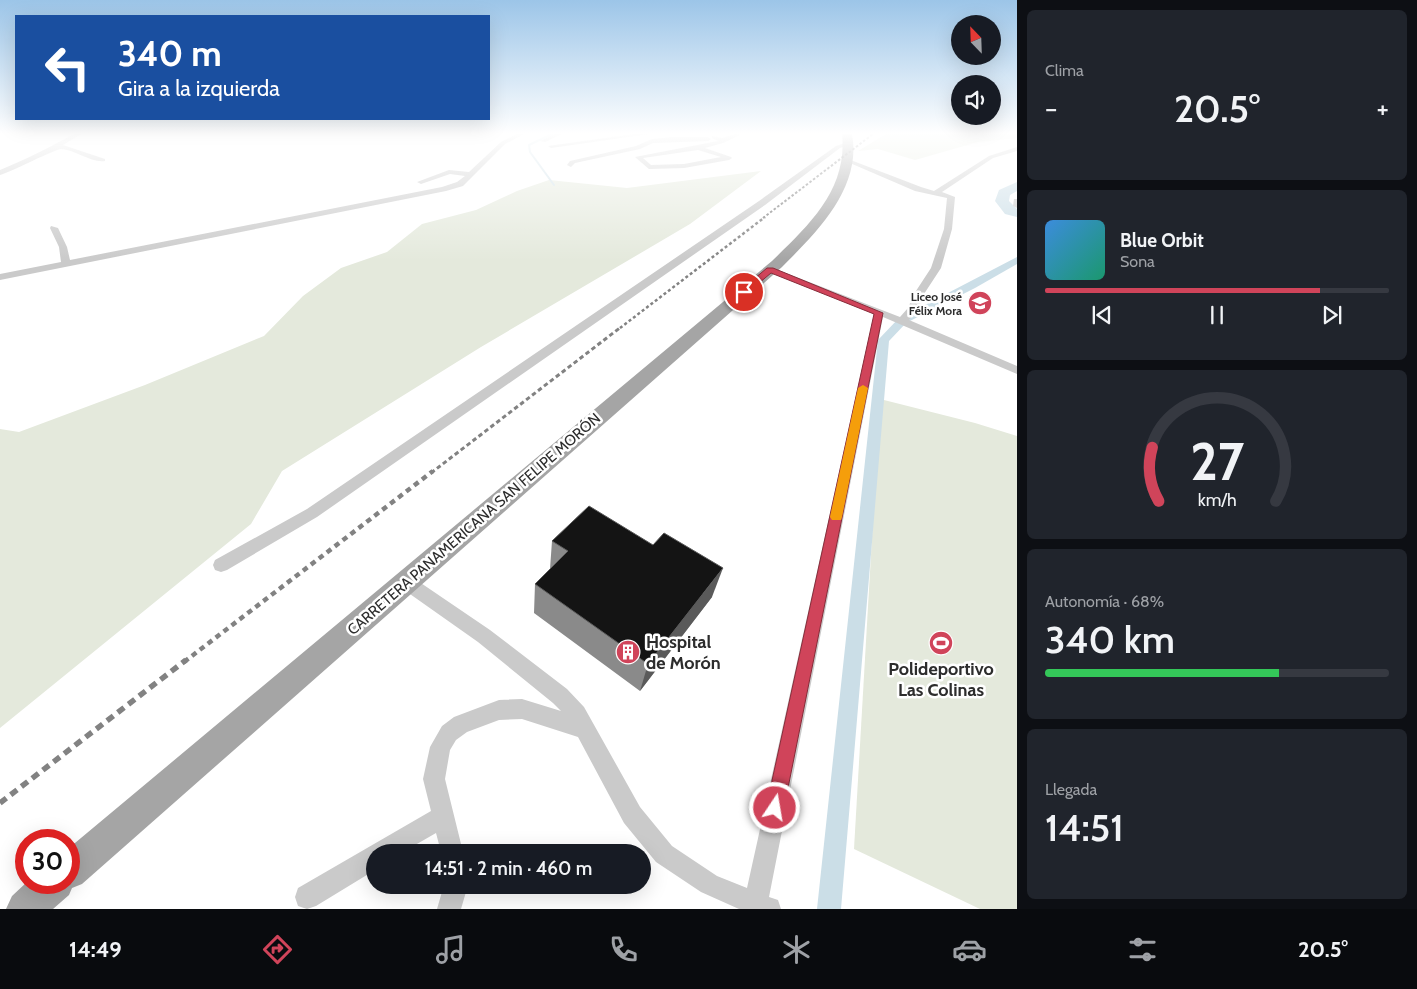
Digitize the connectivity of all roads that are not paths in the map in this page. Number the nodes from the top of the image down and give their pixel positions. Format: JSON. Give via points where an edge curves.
{"nodes":[{"id":1,"x":437,"y":176,"type":"edge"},
{"id":2,"x":468,"y":176,"type":"edge"},
{"id":3,"x":798,"y":176,"type":"edge"},
{"id":4,"x":842,"y":176,"type":"edge"},
{"id":5,"x":901,"y":176,"type":"edge"},
{"id":6,"x":961,"y":176,"type":"edge"},
{"id":7,"x":421,"y":182,"type":"dead end"},
{"id":8,"x":934,"y":194,"type":"junction"},
{"id":9,"x":1017,"y":201,"type":"edge"},
{"id":10,"x":1017,"y":206,"type":"edge"},
{"id":11,"x":54,"y":228,"type":"dead end"},
{"id":12,"x":66,"y":265,"type":"junction"},
{"id":13,"x":770,"y":270,"type":"junction"},
{"id":14,"x":0,"y":277,"type":"edge"},
{"id":15,"x":879,"y":313,"type":"junction"},
{"id":16,"x":902,"y":322,"type":"junction"},
{"id":17,"x":1017,"y":370,"type":"edge"},
{"id":18,"x":222,"y":565,"type":"dead end"},
{"id":19,"x":406,"y":582,"type":"junction"},
{"id":20,"x":586,"y":729,"type":"junction"},
{"id":21,"x":443,"y":816,"type":"junction"},
{"id":22,"x":396,"y":844,"type":"edge"},
{"id":23,"x":450,"y":844,"type":"edge"},
{"id":24,"x":80,"y":862,"type":"edge"},
{"id":25,"x":366,"y":862,"type":"edge"},
{"id":26,"x":42,"y":894,"type":"edge"},
{"id":27,"x":453,"y":894,"type":"edge"},
{"id":28,"x":307,"y":897,"type":"dead end"},
{"id":29,"x":759,"y":907,"type":"edge"},
{"id":30,"x":24,"y":909,"type":"edge"},
{"id":31,"x":449,"y":909,"type":"edge"}],
"edges":[{"from":1,"to":7,"type":"street"},
{"from":2,"to":12,"type":"street","via":[[460,184],[443,189]]},
{"from":3,"to":18,"type":"street","via":[[312,513]]},
{"from":4,"to":13,"type":"main road","name":"CARRETERA PANAMERICANA SAN FELIPE MORÓN","via":[[813,228]]},
{"from":5,"to":8,"type":"street"},
{"from":6,"to":8,"type":"street"},
{"from":8,"to":16,"type":"street","via":[[951,197],[948,229],[936,268]]},
{"from":9,"to":10,"type":"street"},
{"from":11,"to":12,"type":"street","via":[[63,247]]},
{"from":12,"to":14,"type":"street"},
{"from":13,"to":15,"type":"street"},
{"from":13,"to":19,"type":"main road","name":"CARRETERA PANAMERICANA SAN FELIPE MORÓN"},
{"from":15,"to":16,"type":"street"},
{"from":15,"to":29,"type":"street"},
{"from":16,"to":17,"type":"street"},
{"from":19,"to":20,"type":"street","via":[[484,636],[560,696]]},
{"from":19,"to":24,"type":"main road","name":"CARRETERA PANAMERICANA SAN FELIPE MORÓN"},
{"from":20,"to":21,"type":"street","via":[[522,709],[499,710],[461,724],[449,733],[436,762],[434,778]]},
{"from":20,"to":29,"type":"street","via":[[632,815],[664,854],[709,884]]},
{"from":21,"to":22,"type":"street"},
{"from":21,"to":23,"type":"street"},
{"from":25,"to":28,"type":"street"},
{"from":26,"to":30,"type":"main road"},
{"from":27,"to":31,"type":"street"}]}
